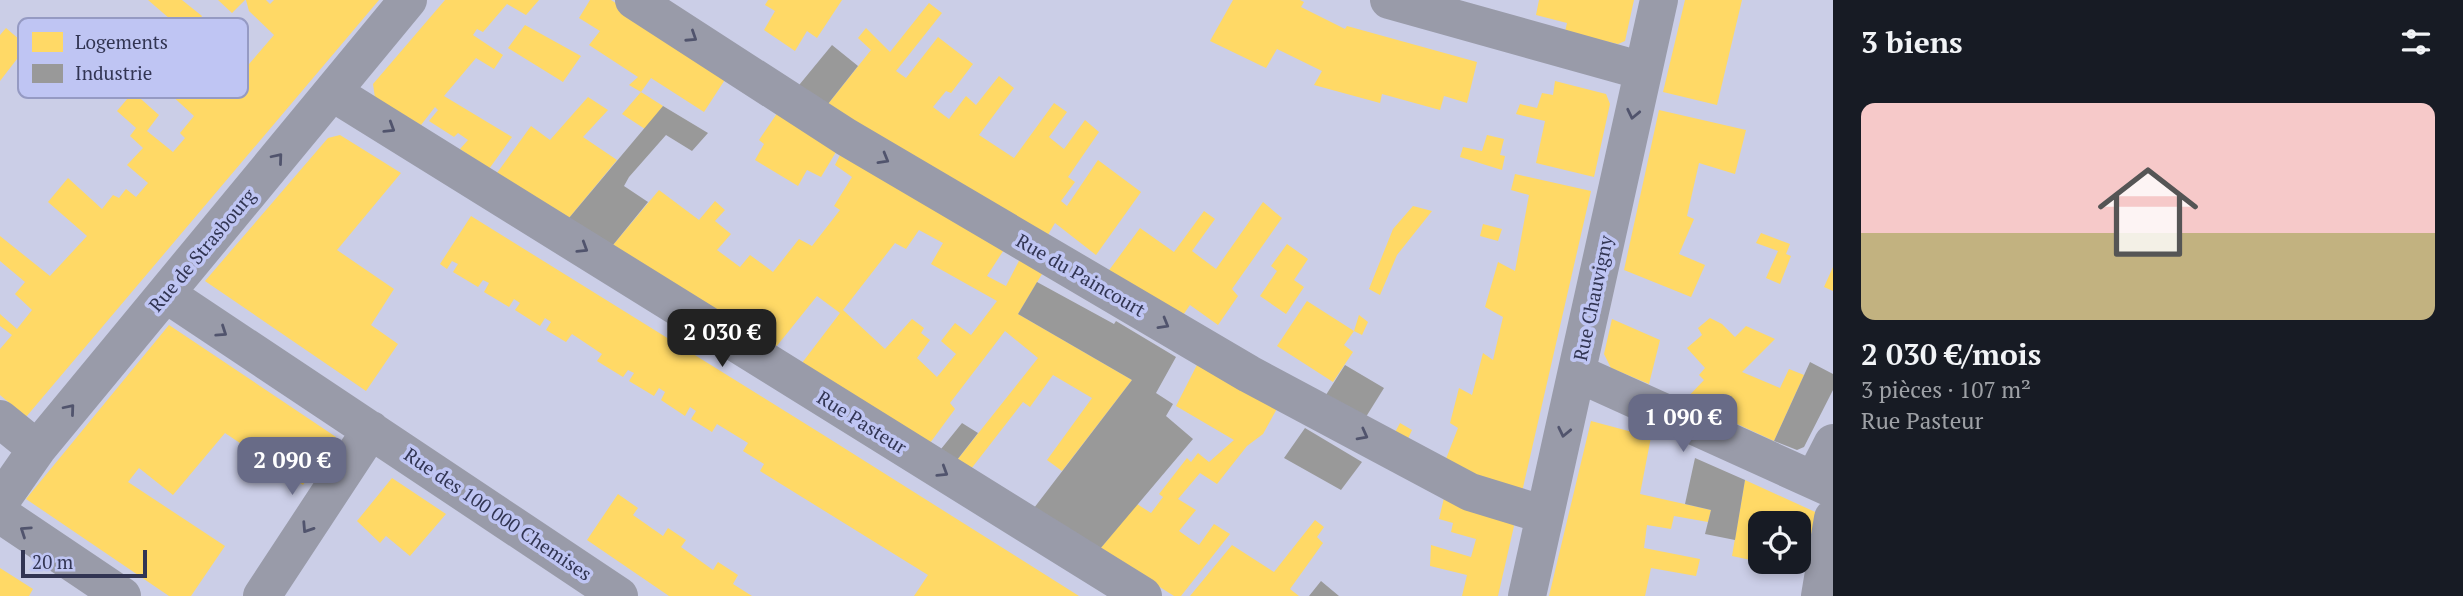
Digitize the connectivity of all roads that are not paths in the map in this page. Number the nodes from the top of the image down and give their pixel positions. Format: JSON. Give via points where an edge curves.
{"nodes":[{"id":1,"x":408,"y":0,"type":"edge"},
{"id":2,"x":634,"y":0,"type":"edge"},
{"id":3,"x":1389,"y":0,"type":"edge"},
{"id":4,"x":1659,"y":0,"type":"edge"},
{"id":5,"x":1643,"y":71,"type":"junction"},
{"id":6,"x":332,"y":92,"type":"junction"},
{"id":7,"x":166,"y":294,"type":"junction"},
{"id":8,"x":1577,"y":373,"type":"junction"},
{"id":9,"x":0,"y":419,"type":"edge"},
{"id":10,"x":372,"y":430,"type":"junction"},
{"id":11,"x":1833,"y":443,"type":"edge"},
{"id":12,"x":37,"y":449,"type":"junction"},
{"id":13,"x":1823,"y":485,"type":"edge"},
{"id":14,"x":0,"y":502,"type":"edge"},
{"id":15,"x":0,"y":514,"type":"edge"},
{"id":16,"x":1545,"y":515,"type":"junction"},
{"id":17,"x":1833,"y":518,"type":"edge"},
{"id":18,"x":122,"y":596,"type":"edge"},
{"id":19,"x":262,"y":596,"type":"edge"},
{"id":20,"x":619,"y":596,"type":"edge"},
{"id":21,"x":1143,"y":596,"type":"edge"},
{"id":22,"x":1527,"y":596,"type":"edge"},
{"id":23,"x":1820,"y":596,"type":"edge"}],
"edges":[{"from":1,"to":6,"type":"street","name":"Rue de Strasbourg"},
{"from":2,"to":16,"type":"street","name":"Rue du Paincourt","one_way":true,"via":[[846,137],[1249,374],[1470,492]]},
{"from":3,"to":5,"type":"street"},
{"from":4,"to":5,"type":"street","name":"Rue Chauvigny"},
{"from":5,"to":8,"type":"street","name":"Rue Chauvigny","one_way":true},
{"from":7,"to":6,"type":"street","name":"Rue de Strasbourg","one_way":true},
{"from":6,"to":21,"type":"street","name":"Rue Pasteur","one_way":true},
{"from":7,"to":10,"type":"street","name":"Rue des 100 000 Chemises","one_way":true},
{"from":12,"to":7,"type":"street","name":"Rue de Strasbourg","one_way":true},
{"from":8,"to":13,"type":"street"},
{"from":8,"to":16,"type":"street","name":"Rue Chauvigny","one_way":true},
{"from":9,"to":12,"type":"street"},
{"from":10,"to":19,"type":"street","one_way":true},
{"from":10,"to":20,"type":"street","name":"Rue des 100 000 Chemises"},
{"from":11,"to":13,"type":"street"},
{"from":12,"to":14,"type":"street","name":"Rue de Strasbourg"},
{"from":18,"to":15,"type":"street","one_way":true},
{"from":16,"to":22,"type":"street","name":"Rue Chauvigny"},
{"from":17,"to":23,"type":"street"}]}
